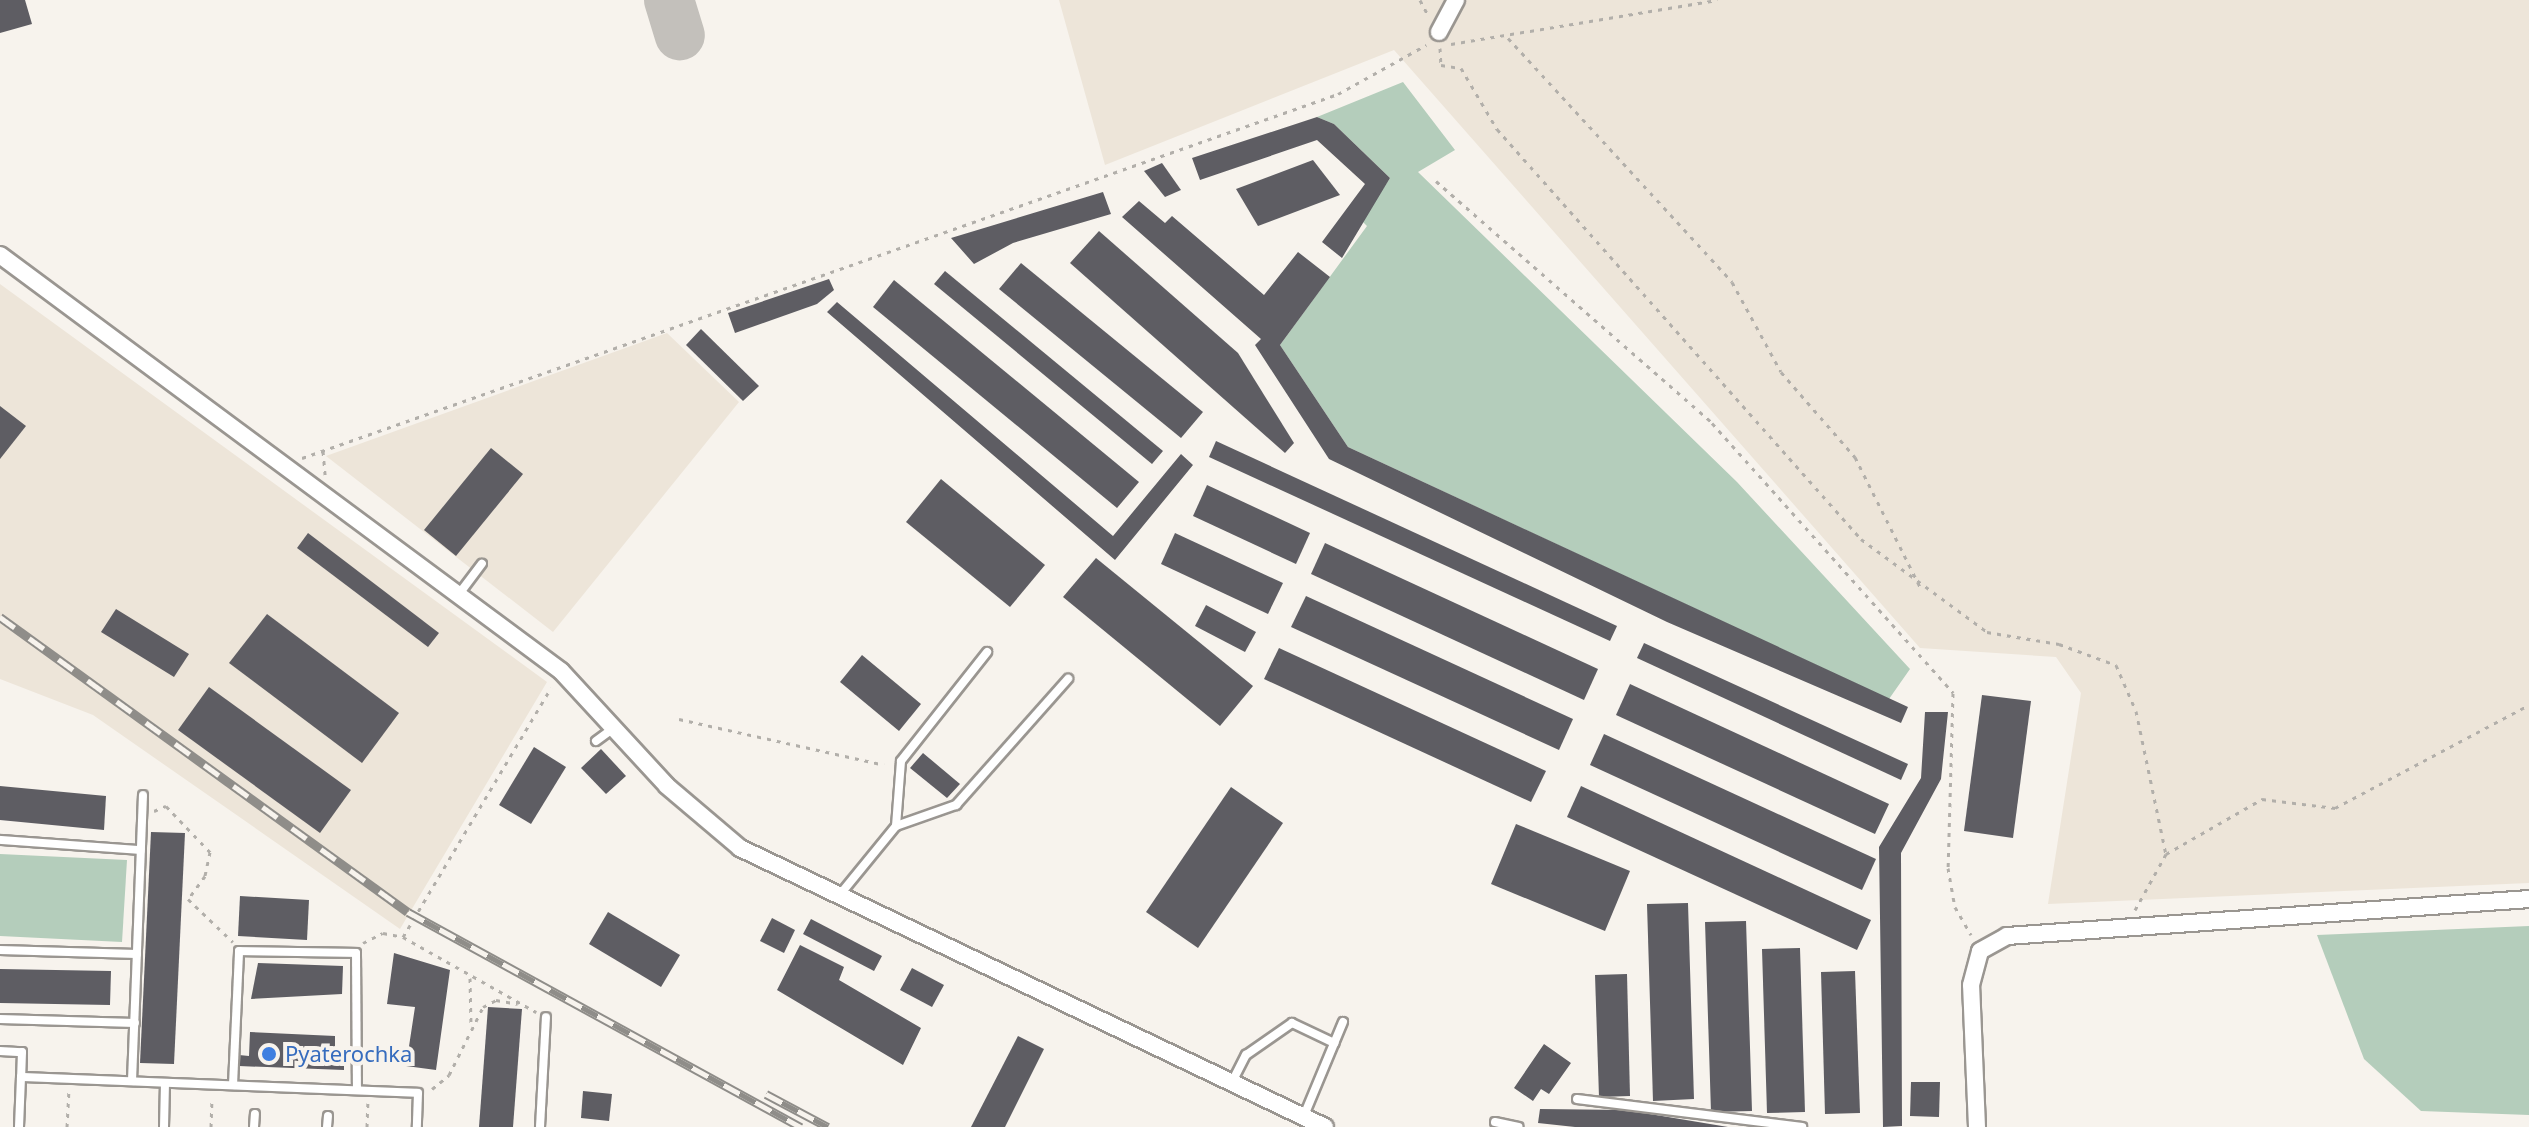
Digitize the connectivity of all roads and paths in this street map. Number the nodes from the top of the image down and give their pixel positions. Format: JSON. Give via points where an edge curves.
{"nodes":[{"id":1,"x":1420,"y":0,"type":"edge"},
{"id":2,"x":1456,"y":0,"type":"edge"},
{"id":3,"x":1717,"y":0,"type":"edge"},
{"id":4,"x":1439,"y":32,"type":"junction"},
{"id":5,"x":1508,"y":38,"type":"junction"},
{"id":6,"x":1436,"y":181,"type":"dead end"},
{"id":7,"x":0,"y":255,"type":"edge"},
{"id":8,"x":323,"y":451,"type":"dead end"},
{"id":9,"x":482,"y":564,"type":"dead end"},
{"id":10,"x":1921,"y":590,"type":"junction"},
{"id":11,"x":459,"y":594,"type":"junction"},
{"id":12,"x":987,"y":652,"type":"dead end"},
{"id":13,"x":561,"y":671,"type":"junction"},
{"id":14,"x":1068,"y":679,"type":"dead end"},
{"id":15,"x":2529,"y":705,"type":"edge"},
{"id":16,"x":679,"y":719,"type":"dead end"},
{"id":17,"x":618,"y":725,"type":"junction"},
{"id":18,"x":596,"y":741,"type":"dead end"},
{"id":19,"x":884,"y":765,"type":"dead end"},
{"id":20,"x":143,"y":795,"type":"dead end"},
{"id":21,"x":142,"y":826,"type":"junction"},
{"id":22,"x":896,"y":826,"type":"junction"},
{"id":23,"x":0,"y":840,"type":"edge"},
{"id":24,"x":141,"y":850,"type":"junction"},
{"id":25,"x":2166,"y":854,"type":"junction"},
{"id":26,"x":837,"y":898,"type":"junction"},
{"id":27,"x":2529,"y":899,"type":"edge"},
{"id":28,"x":2135,"y":925,"type":"junction"},
{"id":29,"x":403,"y":937,"type":"junction"},
{"id":30,"x":0,"y":950,"type":"edge"},
{"id":31,"x":239,"y":951,"type":"junction"},
{"id":32,"x":1980,"y":951,"type":"junction"},
{"id":33,"x":356,"y":953,"type":"junction"},
{"id":34,"x":137,"y":954,"type":"junction"},
{"id":35,"x":470,"y":978,"type":"junction"},
{"id":36,"x":522,"y":1005,"type":"junction"},
{"id":37,"x":546,"y":1017,"type":"joint"},
{"id":38,"x":0,"y":1019,"type":"edge"},
{"id":39,"x":1343,"y":1022,"type":"dead end"},
{"id":40,"x":135,"y":1023,"type":"junction"},
{"id":41,"x":471,"y":1029,"type":"junction"},
{"id":42,"x":1334,"y":1043,"type":"junction"},
{"id":43,"x":0,"y":1051,"type":"edge"},
{"id":44,"x":21,"y":1077,"type":"junction"},
{"id":45,"x":69,"y":1079,"type":"junction"},
{"id":46,"x":132,"y":1081,"type":"junction"},
{"id":47,"x":165,"y":1083,"type":"junction"},
{"id":48,"x":213,"y":1085,"type":"junction"},
{"id":49,"x":233,"y":1085,"type":"junction"},
{"id":50,"x":1231,"y":1085,"type":"junction"},
{"id":51,"x":357,"y":1090,"type":"junction"},
{"id":52,"x":369,"y":1091,"type":"junction"},
{"id":53,"x":418,"y":1093,"type":"junction"},
{"id":54,"x":1577,"y":1099,"type":"dead end"},
{"id":55,"x":255,"y":1114,"type":"dead end"},
{"id":56,"x":328,"y":1116,"type":"dead end"},
{"id":57,"x":1302,"y":1119,"type":"junction"},
{"id":58,"x":1495,"y":1122,"type":"dead end"},
{"id":59,"x":19,"y":1127,"type":"edge"},
{"id":60,"x":67,"y":1127,"type":"edge"},
{"id":61,"x":164,"y":1127,"type":"edge"},
{"id":62,"x":211,"y":1127,"type":"edge"},
{"id":63,"x":254,"y":1127,"type":"edge"},
{"id":64,"x":327,"y":1127,"type":"edge"},
{"id":65,"x":367,"y":1127,"type":"edge"},
{"id":66,"x":417,"y":1127,"type":"edge"},
{"id":67,"x":540,"y":1127,"type":"edge"},
{"id":68,"x":1325,"y":1127,"type":"edge"},
{"id":69,"x":1518,"y":1127,"type":"edge"},
{"id":70,"x":1802,"y":1127,"type":"edge"},
{"id":71,"x":1977,"y":1127,"type":"edge"}],
"edges":[{"from":1,"to":4,"type":"path"},
{"from":2,"to":4,"type":"street"},
{"from":3,"to":5,"type":"path"},
{"from":4,"to":5,"type":"path","via":[[1453,46]]},
{"from":4,"to":8,"type":"path","via":[[1404,63],[1338,94]]},
{"from":4,"to":10,"type":"path","via":[[1441,65],[1461,68],[1508,141],[1861,539]]},
{"from":5,"to":10,"type":"path","via":[[1732,282],[1781,372],[1855,457]]},
{"from":6,"to":32,"type":"path","via":[[1712,423],[1953,693],[1948,868],[1955,907]]},
{"from":7,"to":11,"type":"street"},
{"from":9,"to":11,"type":"lane"},
{"from":10,"to":25,"type":"path","via":[[1987,632],[2059,644],[2116,665],[2136,711]]},
{"from":11,"to":13,"type":"street"},
{"from":12,"to":22,"type":"lane","via":[[901,761]]},
{"from":13,"to":17,"type":"street"},
{"from":13,"to":29,"type":"path"},
{"from":14,"to":22,"type":"lane","via":[[956,805]]},
{"from":15,"to":25,"type":"path","via":[[2335,808],[2262,799]]},
{"from":16,"to":19,"type":"path"},
{"from":17,"to":18,"type":"lane"},
{"from":17,"to":26,"type":"street","via":[[667,786],[740,848]]},
{"from":20,"to":21,"type":"lane"},
{"from":21,"to":24,"type":"lane"},
{"from":21,"to":31,"type":"path","via":[[166,806],[199,836],[210,852],[205,876],[188,899]]},
{"from":22,"to":26,"type":"lane"},
{"from":23,"to":24,"type":"lane"},
{"from":24,"to":34,"type":"lane"},
{"from":25,"to":28,"type":"path","via":[[2135,899]]},
{"from":26,"to":50,"type":"street","via":[[953,942]]},
{"from":27,"to":28,"type":"street"},
{"from":28,"to":32,"type":"street","via":[[2007,936]]},
{"from":29,"to":33,"type":"path","via":[[383,933]]},
{"from":29,"to":35,"type":"path"},
{"from":30,"to":34,"type":"lane"},
{"from":31,"to":33,"type":"lane"},
{"from":31,"to":49,"type":"lane"},
{"from":32,"to":71,"type":"street","via":[[1971,985]]},
{"from":33,"to":51,"type":"lane"},
{"from":34,"to":40,"type":"lane"},
{"from":35,"to":36,"type":"path"},
{"from":35,"to":41,"type":"path"},
{"from":36,"to":37,"type":"path"},
{"from":36,"to":41,"type":"path","via":[[496,1000]]},
{"from":37,"to":67,"type":"lane"},
{"from":38,"to":40,"type":"lane"},
{"from":39,"to":42,"type":"lane"},
{"from":40,"to":46,"type":"lane"},
{"from":41,"to":53,"type":"path","via":[[449,1075]]},
{"from":42,"to":50,"type":"lane","via":[[1292,1023],[1246,1055]]},
{"from":42,"to":57,"type":"lane"},
{"from":43,"to":44,"type":"lane","via":[[22,1052]]},
{"from":44,"to":45,"type":"lane"},
{"from":44,"to":59,"type":"lane"},
{"from":45,"to":46,"type":"lane"},
{"from":45,"to":60,"type":"path"},
{"from":46,"to":47,"type":"lane"},
{"from":47,"to":48,"type":"lane"},
{"from":47,"to":61,"type":"lane"},
{"from":48,"to":49,"type":"lane"},
{"from":48,"to":62,"type":"path"},
{"from":49,"to":51,"type":"lane"},
{"from":50,"to":57,"type":"street"},
{"from":51,"to":52,"type":"lane"},
{"from":52,"to":53,"type":"lane"},
{"from":52,"to":65,"type":"path"},
{"from":53,"to":66,"type":"lane"},
{"from":54,"to":70,"type":"lane"},
{"from":55,"to":63,"type":"lane"},
{"from":56,"to":64,"type":"lane"},
{"from":57,"to":68,"type":"street"},
{"from":58,"to":69,"type":"lane"}]}
